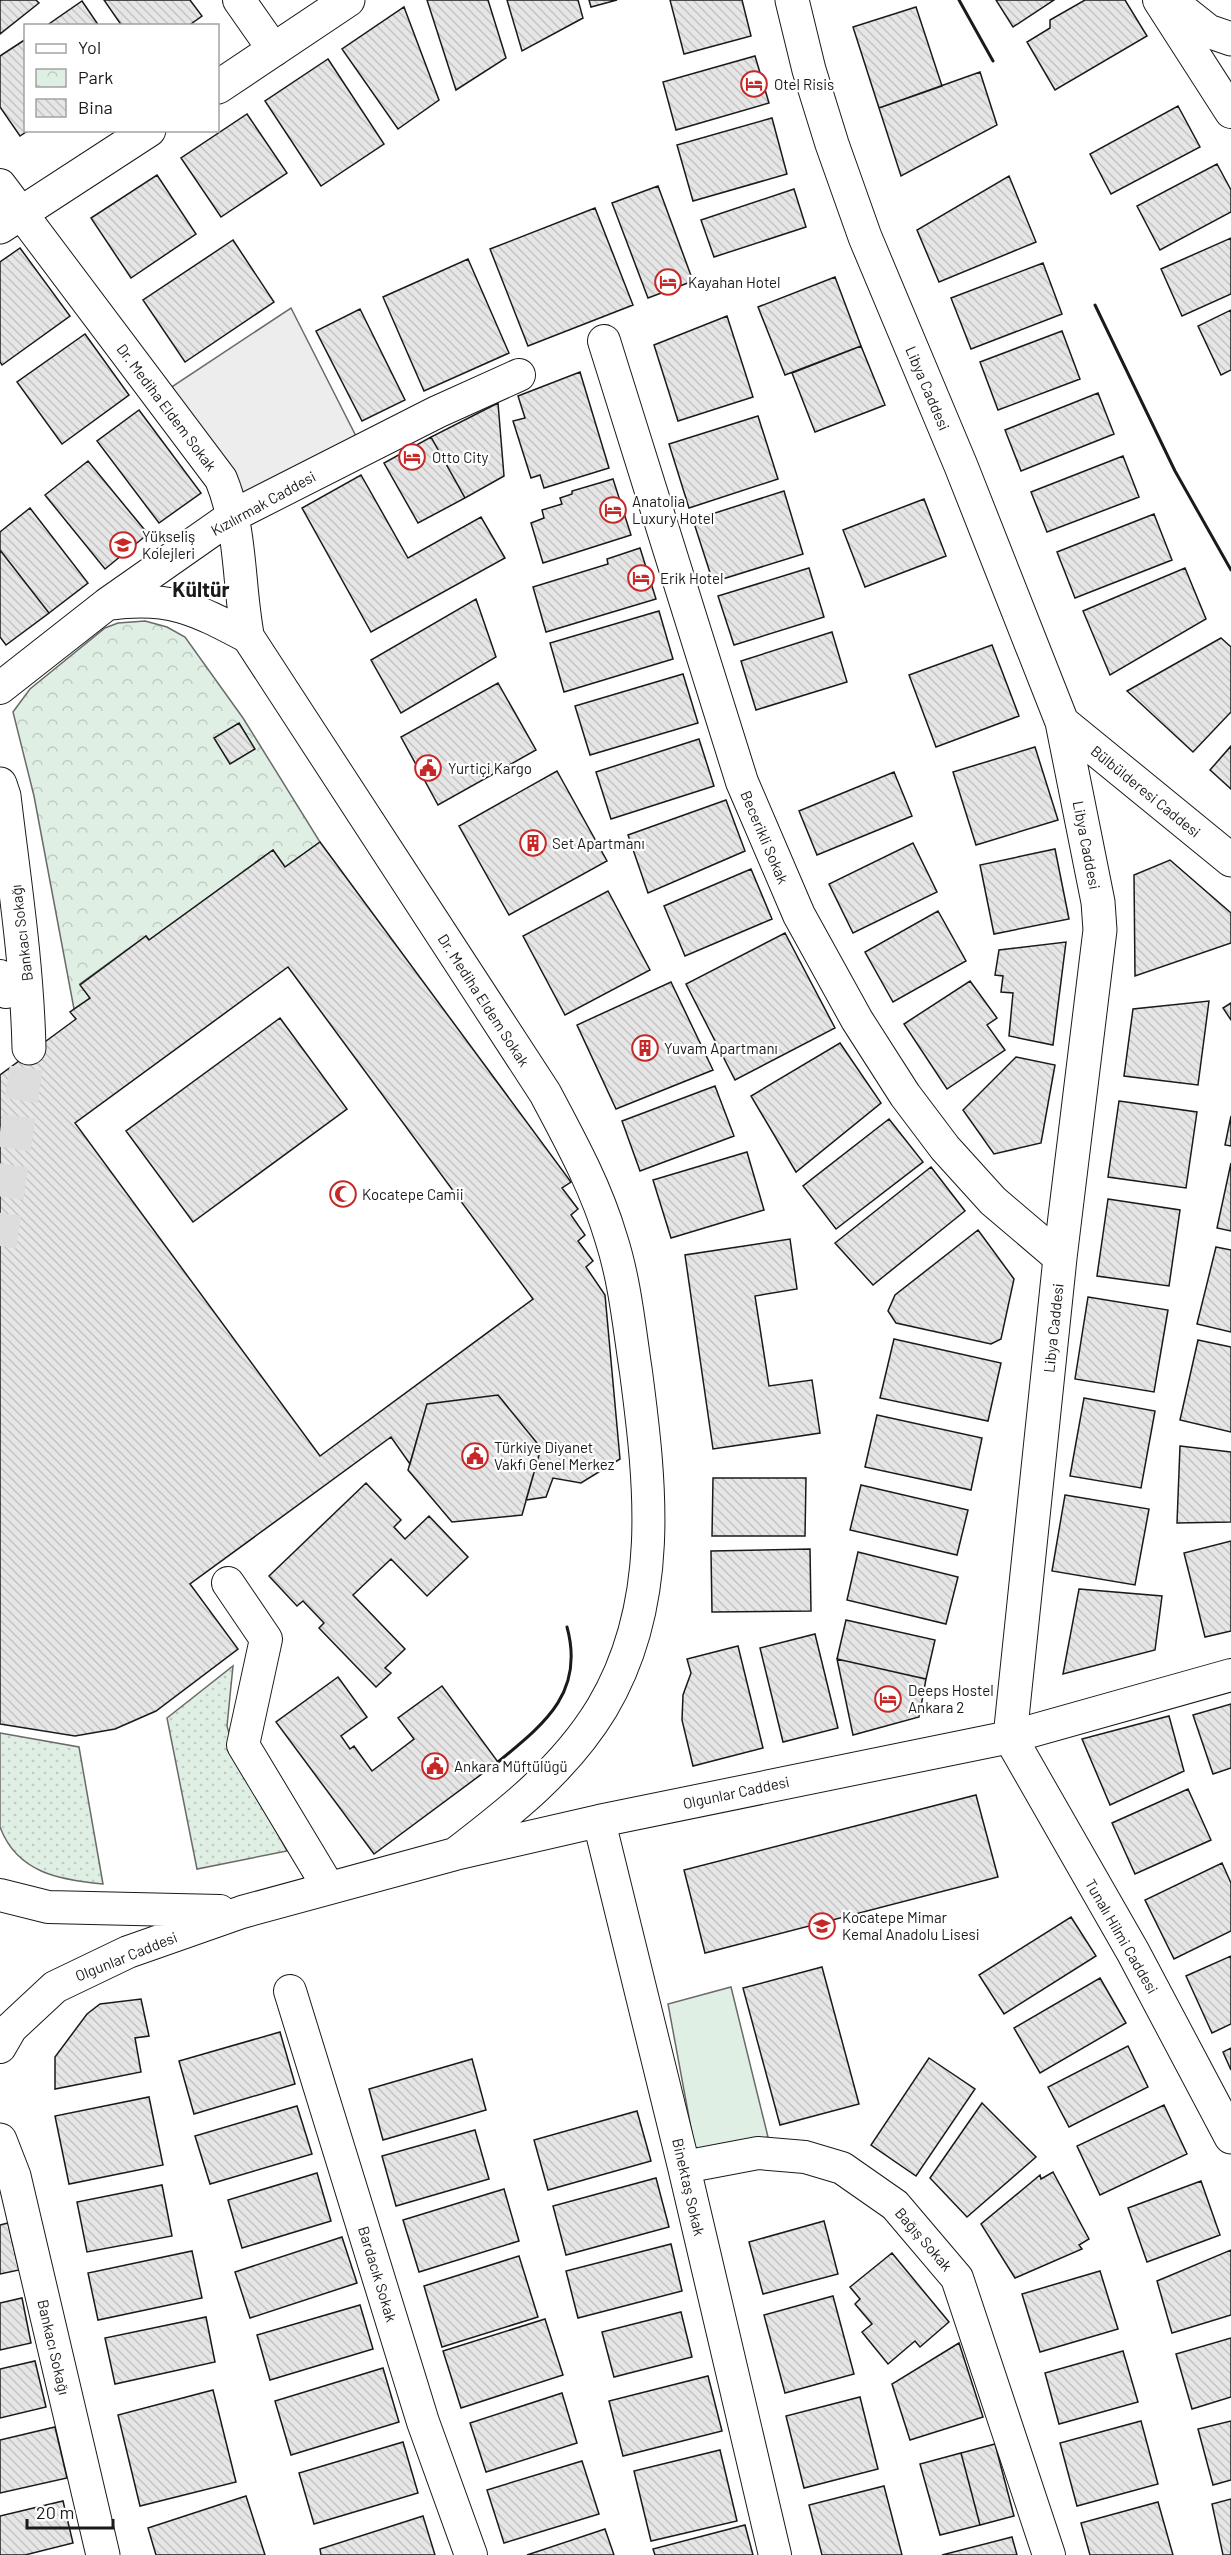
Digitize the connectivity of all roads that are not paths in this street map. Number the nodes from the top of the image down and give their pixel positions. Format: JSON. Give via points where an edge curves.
{"nodes":[{"id":1,"x":239,"y":0,"type":"edge"},
{"id":2,"x":348,"y":0,"type":"edge"},
{"id":3,"x":792,"y":0,"type":"edge"},
{"id":4,"x":1159,"y":0,"type":"edge"},
{"id":5,"x":1169,"y":0,"type":"edge"},
{"id":6,"x":1231,"y":39,"type":"edge"},
{"id":7,"x":274,"y":50,"type":"junction"},
{"id":8,"x":219,"y":86,"type":"edge"},
{"id":9,"x":1231,"y":112,"type":"edge"},
{"id":10,"x":146,"y":132,"type":"edge"},
{"id":11,"x":0,"y":185,"type":"edge"},
{"id":12,"x":11,"y":220,"type":"edge"},
{"id":13,"x":604,"y":342,"type":"dead end"},
{"id":14,"x":519,"y":375,"type":"dead end"},
{"id":15,"x":234,"y":515,"type":"junction"},
{"id":16,"x":107,"y":604,"type":"junction"},
{"id":17,"x":248,"y":637,"type":"junction"},
{"id":18,"x":0,"y":688,"type":"edge"},
{"id":19,"x":1062,"y":722,"type":"junction"},
{"id":20,"x":0,"y":784,"type":"edge"},
{"id":21,"x":1231,"y":860,"type":"edge"},
{"id":22,"x":0,"y":935,"type":"edge"},
{"id":23,"x":3,"y":984,"type":"edge"},
{"id":24,"x":1060,"y":1258,"type":"junction"},
{"id":25,"x":228,"y":1583,"type":"dead end"},
{"id":26,"x":1231,"y":1675,"type":"edge"},
{"id":27,"x":1010,"y":1737,"type":"junction"},
{"id":28,"x":599,"y":1821,"type":"junction"},
{"id":29,"x":455,"y":1854,"type":"junction"},
{"id":30,"x":328,"y":1888,"type":"junction"},
{"id":31,"x":0,"y":1895,"type":"edge"},
{"id":32,"x":242,"y":1911,"type":"junction"},
{"id":33,"x":290,"y":1991,"type":"dead end"},
{"id":34,"x":0,"y":2047,"type":"edge"},
{"id":35,"x":1231,"y":2137,"type":"edge"},
{"id":36,"x":0,"y":2140,"type":"edge"},
{"id":37,"x":684,"y":2167,"type":"junction"},
{"id":38,"x":103,"y":2555,"type":"edge"},
{"id":39,"x":471,"y":2555,"type":"edge"},
{"id":40,"x":775,"y":2555,"type":"edge"},
{"id":41,"x":1049,"y":2555,"type":"edge"}],
"edges":[{"from":1,"to":7,"type":"street"},
{"from":2,"to":7,"type":"main road"},
{"from":3,"to":19,"type":"main road","name":"Libya Caddesi","via":[[809,70],[865,237]]},
{"from":4,"to":9,"type":"street"},
{"from":5,"to":6,"type":"main road","via":[[1208,31]]},
{"from":7,"to":8,"type":"main road"},
{"from":10,"to":12,"type":"main road"},
{"from":11,"to":12,"type":"street","name":"Dr. Mediha Eldem Sokak"},
{"from":12,"to":15,"type":"street","name":"Dr. Mediha Eldem Sokak","via":[[211,463]]},
{"from":13,"to":24,"type":"street","name":"Becerikli Sokak","via":[[742,782],[799,915],[857,1020],[945,1148],[993,1201]]},
{"from":14,"to":15,"type":"street","name":"Kızılırmak Caddesi"},
{"from":15,"to":16,"type":"street","name":"Kızılırmak Caddesi"},
{"from":15,"to":17,"type":"street","name":"Dr. Mediha Eldem Sokak"},
{"from":16,"to":17,"type":"street","via":[[156,600],[180,605]]},
{"from":16,"to":18,"type":"street","name":"Kızılırmak Caddesi"},
{"from":17,"to":29,"type":"street","name":"Dr. Mediha Eldem Sokak","via":[[545,1093],[596,1194],[623,1280],[649,1498],[648,1572],[631,1645],[602,1708],[559,1767]]},
{"from":19,"to":21,"type":"main road","name":"Bülbülderesi Caddesi"},
{"from":19,"to":24,"type":"main road","name":"Libya Caddesi","via":[[1098,902],[1100,930]]},
{"from":20,"to":23,"type":"main road","name":"Bankacı Sokağı","via":[[27,990],[20,1055]]},
{"from":22,"to":23,"type":"main road","name":"Bankacı Sokağı"},
{"from":24,"to":27,"type":"main road","name":"Libya Caddesi"},
{"from":25,"to":30,"type":"street","via":[[266,1639],[243,1745]]},
{"from":26,"to":27,"type":"street","name":"Olgunlar Caddesi"},
{"from":27,"to":28,"type":"street","name":"Olgunlar Caddesi"},
{"from":27,"to":35,"type":"main road","name":"Tunalı Hilmi Caddesi","via":[[1133,1952]]},
{"from":28,"to":29,"type":"street","name":"Olgunlar Caddesi"},
{"from":28,"to":37,"type":"street","name":"Binektaş Sokak"},
{"from":29,"to":30,"type":"street","name":"Olgunlar Caddesi"},
{"from":30,"to":32,"type":"street","name":"Olgunlar Caddesi"},
{"from":31,"to":32,"type":"street","name":"Olgunlar Caddesi","via":[[48,1907],[90,1910]]},
{"from":32,"to":34,"type":"street","name":"Olgunlar Caddesi","via":[[128,1952],[56,1987],[12,2028]]},
{"from":33,"to":39,"type":"street","name":"Bardacık Sokak","via":[[423,2422]]},
{"from":36,"to":38,"type":"main road","name":"Bankacı Sokağı","via":[[14,2176]]},
{"from":37,"to":40,"type":"street","name":"Binektaş Sokak"},
{"from":37,"to":41,"type":"street","name":"Bağış Sokak","via":[[758,2153],[805,2157],[842,2168],[895,2205],[957,2277]]}]}
